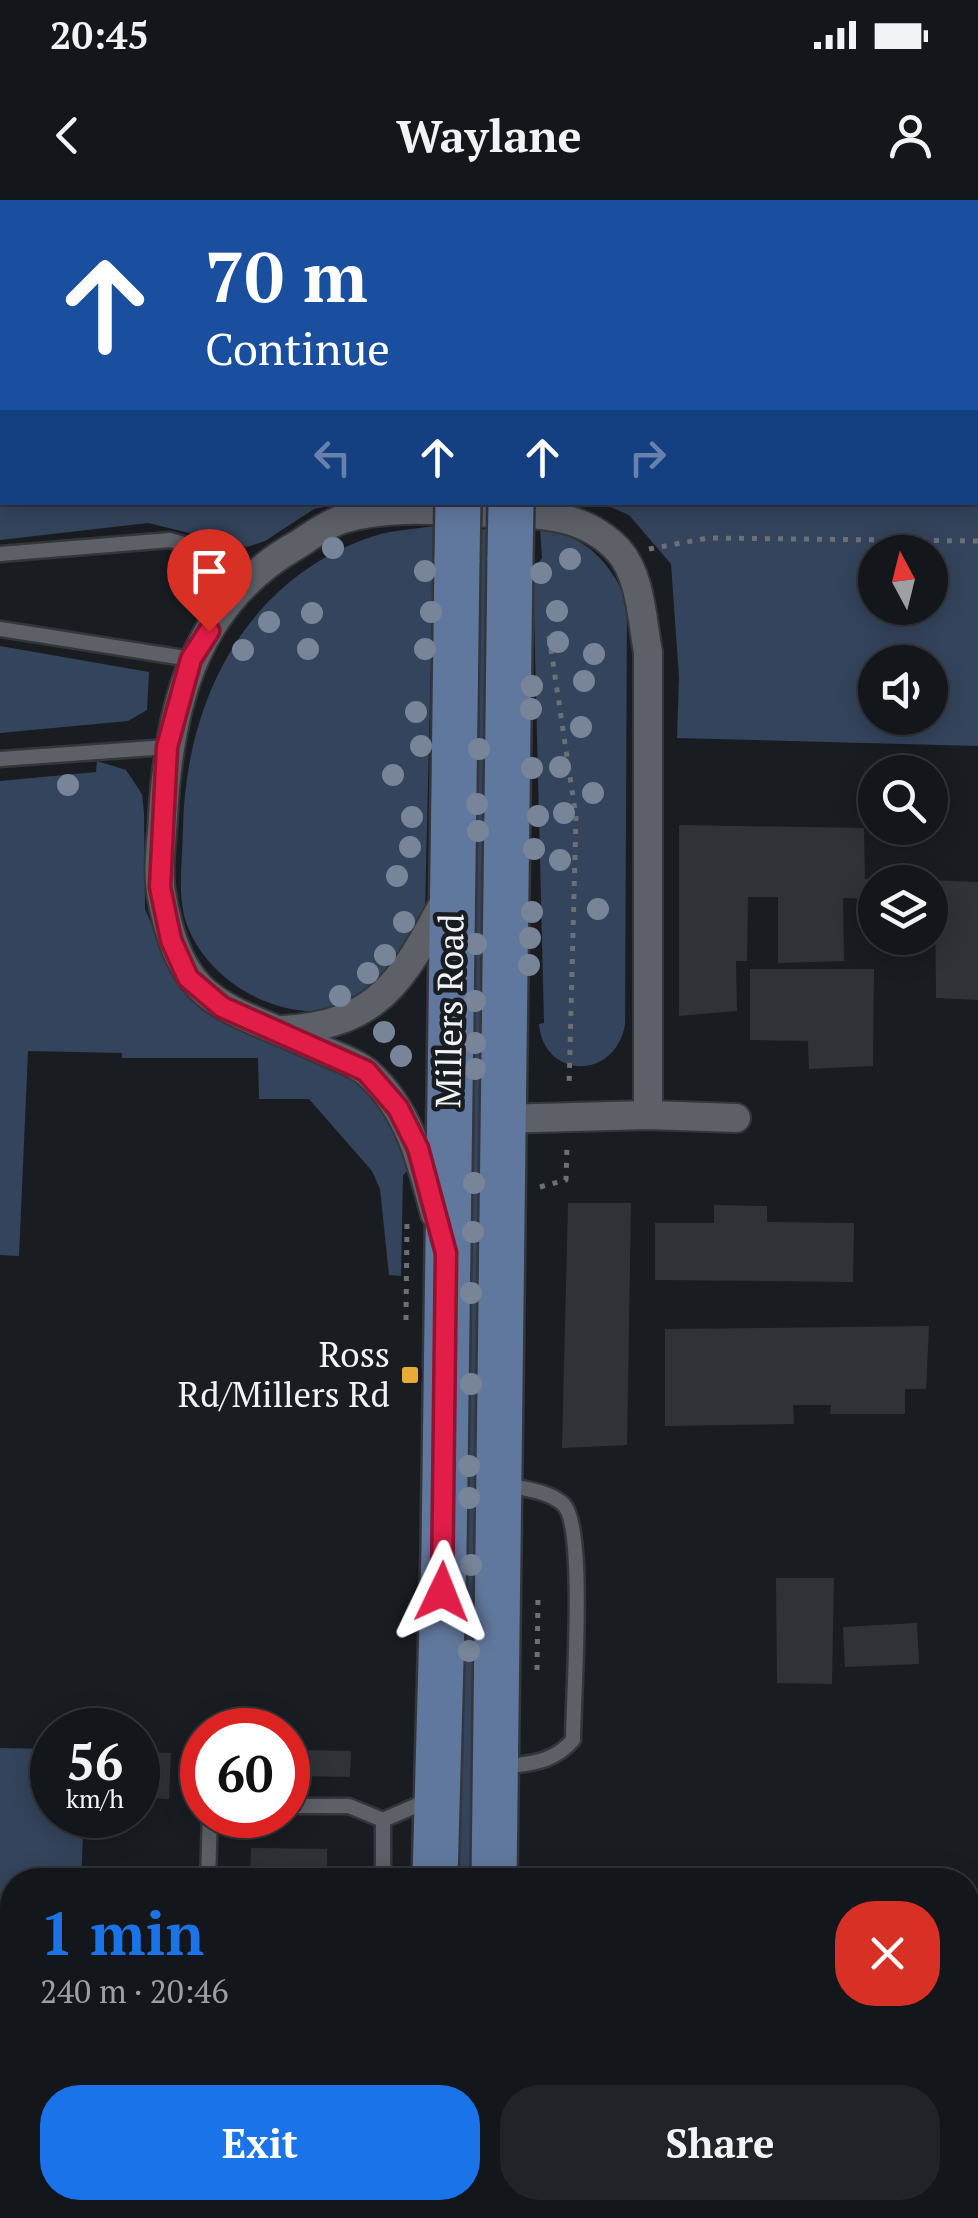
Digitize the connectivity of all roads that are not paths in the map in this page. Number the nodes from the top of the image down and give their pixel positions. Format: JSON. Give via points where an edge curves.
{"nodes":[{"id":1,"x":458,"y":505,"type":"edge"},
{"id":2,"x":511,"y":505,"type":"edge"},
{"id":3,"x":0,"y":554,"type":"edge"},
{"id":4,"x":249,"y":582,"type":"junction"},
{"id":5,"x":0,"y":628,"type":"edge"},
{"id":6,"x":191,"y":659,"type":"junction"},
{"id":7,"x":167,"y":747,"type":"junction"},
{"id":8,"x":0,"y":759,"type":"edge"},
{"id":9,"x":453,"y":885,"type":"junction"},
{"id":10,"x":281,"y":1030,"type":"junction"},
{"id":11,"x":648,"y":1114,"type":"junction"},
{"id":12,"x":736,"y":1118,"type":"dead end"},
{"id":13,"x":502,"y":1119,"type":"junction"},
{"id":14,"x":446,"y":1253,"type":"junction"},
{"id":15,"x":499,"y":1483,"type":"junction"},
{"id":16,"x":497,"y":1767,"type":"junction"},
{"id":17,"x":438,"y":1795,"type":"junction"},
{"id":18,"x":310,"y":1806,"type":"edge"},
{"id":19,"x":383,"y":1820,"type":"junction"},
{"id":20,"x":209,"y":1838,"type":"edge"},
{"id":21,"x":208,"y":1868,"type":"edge"},
{"id":22,"x":383,"y":1868,"type":"edge"},
{"id":23,"x":435,"y":1868,"type":"edge"},
{"id":24,"x":494,"y":1868,"type":"edge"}],
"edges":[{"from":1,"to":9,"type":"main road","name":"Millers Road","bridge":true},
{"from":2,"to":13,"type":"main road","name":"Millers Road","bridge":true},
{"from":3,"to":4,"type":"lane","via":[[170,540],[206,550]]},
{"from":4,"to":6,"type":"street","via":[[226,603]]},
{"from":4,"to":11,"type":"street","via":[[275,557],[340,520],[402,509],[555,515],[596,530],[622,554],[636,586],[648,652]]},
{"from":5,"to":6,"type":"lane"},
{"from":6,"to":7,"type":"street"},
{"from":7,"to":8,"type":"lane"},
{"from":7,"to":10,"type":"street","via":[[160,887],[171,940],[188,978],[222,1007]]},
{"from":9,"to":10,"type":"street","via":[[417,951],[384,993],[323,1028]]},
{"from":9,"to":14,"type":"main road","name":"Millers Road"},
{"from":10,"to":14,"type":"street","via":[[366,1071],[398,1108],[418,1148]]},
{"from":11,"to":12,"type":"street"},
{"from":11,"to":13,"type":"street"},
{"from":13,"to":15,"type":"main road","name":"Millers Road"},
{"from":14,"to":17,"type":"main road","name":"Millers Road"},
{"from":15,"to":16,"type":"main road","name":"Millers Road"},
{"from":15,"to":16,"type":"lane","via":[[564,1505],[576,1537],[573,1740],[543,1762]]},
{"from":16,"to":24,"type":"main road","name":"Millers Road"},
{"from":17,"to":19,"type":"lane"},
{"from":17,"to":23,"type":"main road","name":"Millers Road"},
{"from":18,"to":19,"type":"lane","via":[[349,1806]]},
{"from":19,"to":22,"type":"lane"},
{"from":20,"to":21,"type":"lane"}]}
